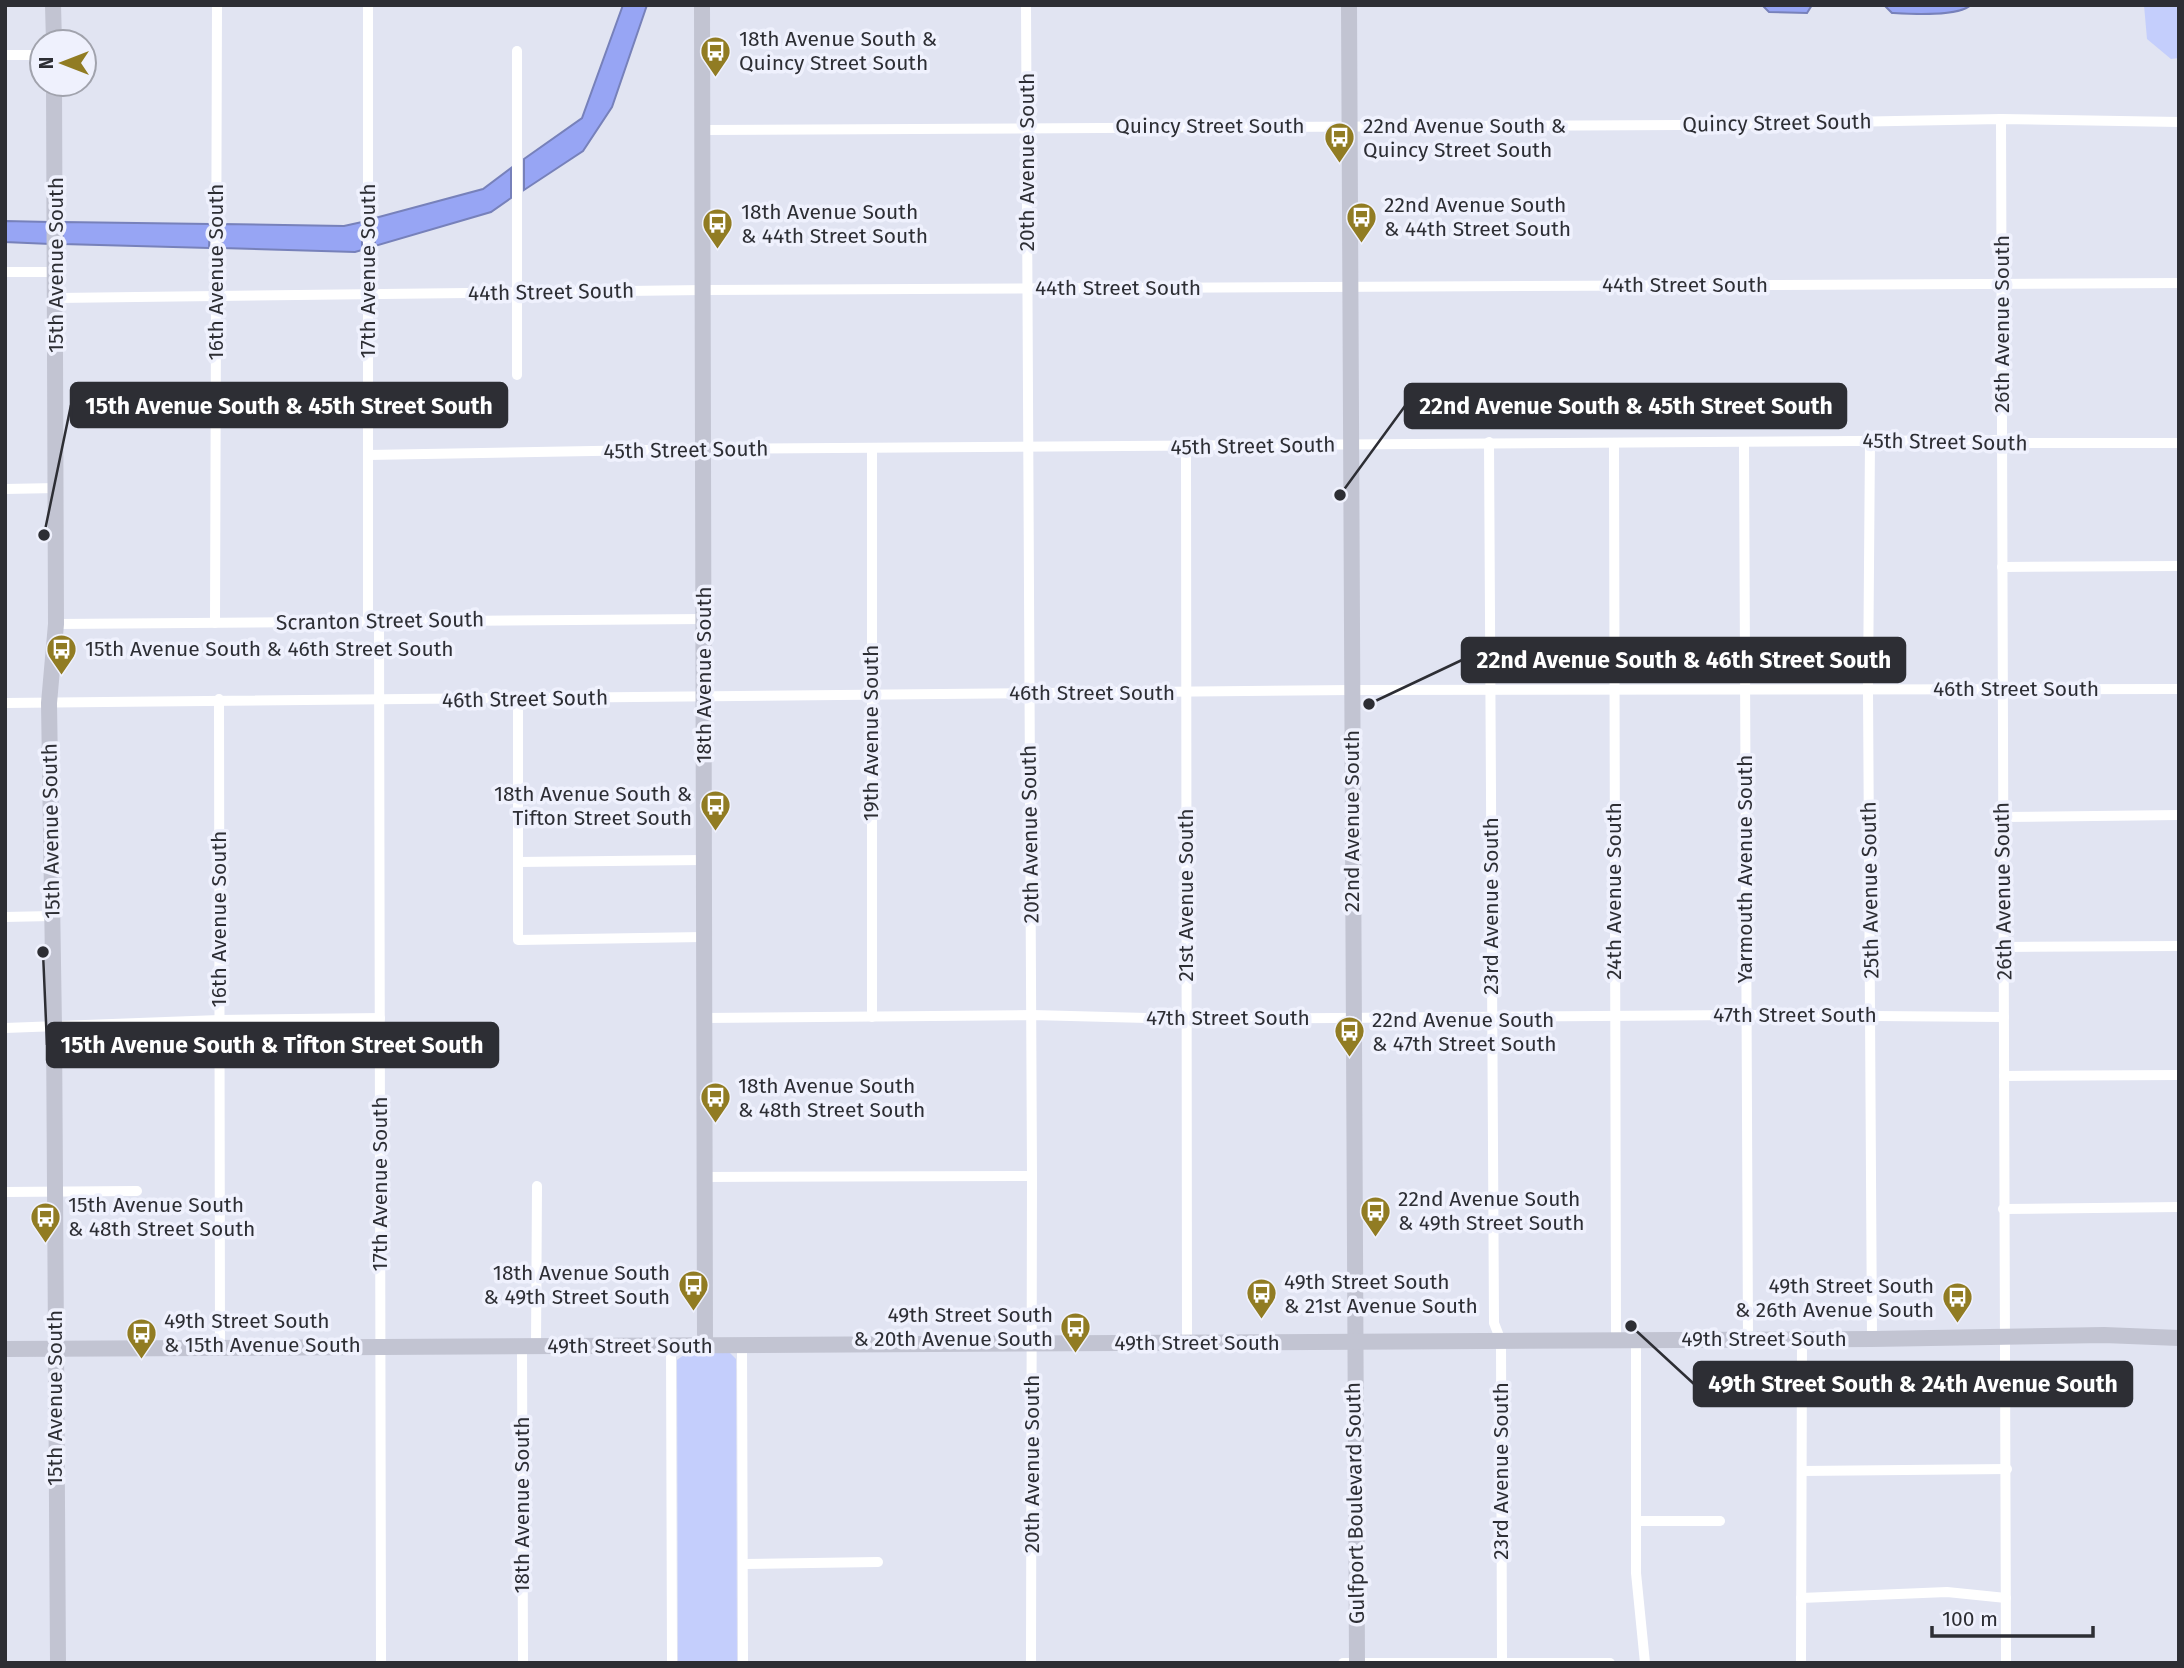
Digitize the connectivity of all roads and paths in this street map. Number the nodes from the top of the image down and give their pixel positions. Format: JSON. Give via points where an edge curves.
{"nodes":[{"id":1,"x":54,"y":5,"type":"edge"},
{"id":2,"x":217,"y":5,"type":"edge"},
{"id":3,"x":368,"y":5,"type":"edge"},
{"id":4,"x":702,"y":5,"type":"edge"},
{"id":5,"x":1026,"y":5,"type":"edge"},
{"id":6,"x":1349,"y":5,"type":"edge"},
{"id":7,"x":54,"y":28,"type":"edge"},
{"id":8,"x":517,"y":51,"type":"dead end"},
{"id":9,"x":5,"y":55,"type":"edge"},
{"id":10,"x":28,"y":55,"type":"edge"},
{"id":11,"x":54,"y":98,"type":"edge"},
{"id":12,"x":2001,"y":120,"type":"junction"},
{"id":13,"x":2179,"y":122,"type":"edge"},
{"id":14,"x":1349,"y":125,"type":"junction"},
{"id":15,"x":1026,"y":126,"type":"junction"},
{"id":16,"x":703,"y":130,"type":"junction"},
{"id":17,"x":5,"y":272,"type":"edge"},
{"id":18,"x":56,"y":272,"type":"junction"},
{"id":19,"x":2003,"y":283,"type":"junction"},
{"id":20,"x":2179,"y":284,"type":"edge"},
{"id":21,"x":1350,"y":287,"type":"junction"},
{"id":22,"x":1027,"y":289,"type":"junction"},
{"id":23,"x":704,"y":290,"type":"junction"},
{"id":24,"x":517,"y":293,"type":"junction"},
{"id":25,"x":368,"y":294,"type":"junction"},
{"id":26,"x":215,"y":296,"type":"junction"},
{"id":27,"x":57,"y":298,"type":"junction"},
{"id":28,"x":517,"y":375,"type":"dead end"},
{"id":29,"x":2002,"y":439,"type":"junction"},
{"id":30,"x":1870,"y":441,"type":"junction"},
{"id":31,"x":1489,"y":442,"type":"junction"},
{"id":32,"x":1744,"y":442,"type":"junction"},
{"id":33,"x":2179,"y":443,"type":"edge"},
{"id":34,"x":1614,"y":444,"type":"junction"},
{"id":35,"x":1350,"y":445,"type":"junction"},
{"id":36,"x":1186,"y":446,"type":"junction"},
{"id":37,"x":1028,"y":447,"type":"junction"},
{"id":38,"x":705,"y":449,"type":"junction"},
{"id":39,"x":872,"y":449,"type":"junction"},
{"id":40,"x":368,"y":455,"type":"junction"},
{"id":41,"x":57,"y":488,"type":"junction"},
{"id":42,"x":5,"y":489,"type":"edge"},
{"id":43,"x":2179,"y":566,"type":"edge"},
{"id":44,"x":2002,"y":567,"type":"junction"},
{"id":45,"x":705,"y":618,"type":"junction"},
{"id":46,"x":373,"y":621,"type":"junction"},
{"id":47,"x":215,"y":623,"type":"junction"},
{"id":48,"x":56,"y":624,"type":"junction"},
{"id":49,"x":2002,"y":688,"type":"junction"},
{"id":50,"x":2179,"y":689,"type":"edge"},
{"id":51,"x":1868,"y":690,"type":"junction"},
{"id":52,"x":1351,"y":691,"type":"junction"},
{"id":53,"x":1490,"y":691,"type":"junction"},
{"id":54,"x":1613,"y":691,"type":"junction"},
{"id":55,"x":1185,"y":692,"type":"junction"},
{"id":56,"x":1744,"y":692,"type":"junction"},
{"id":57,"x":1028,"y":694,"type":"junction"},
{"id":58,"x":870,"y":695,"type":"junction"},
{"id":59,"x":705,"y":696,"type":"junction"},
{"id":60,"x":219,"y":699,"type":"junction"},
{"id":61,"x":518,"y":699,"type":"junction"},
{"id":62,"x":379,"y":702,"type":"junction"},
{"id":63,"x":5,"y":703,"type":"edge"},
{"id":64,"x":49,"y":703,"type":"junction"},
{"id":65,"x":2179,"y":815,"type":"edge"},
{"id":66,"x":2003,"y":817,"type":"junction"},
{"id":67,"x":703,"y":860,"type":"junction"},
{"id":68,"x":518,"y":862,"type":"junction"},
{"id":69,"x":52,"y":916,"type":"junction"},
{"id":70,"x":5,"y":917,"type":"edge"},
{"id":71,"x":703,"y":937,"type":"junction"},
{"id":72,"x":2179,"y":946,"type":"edge"},
{"id":73,"x":2005,"y":947,"type":"junction"},
{"id":74,"x":1745,"y":1014,"type":"junction"},
{"id":75,"x":1032,"y":1015,"type":"junction"},
{"id":76,"x":1871,"y":1015,"type":"junction"},
{"id":77,"x":1615,"y":1016,"type":"junction"},
{"id":78,"x":873,"y":1017,"type":"junction"},
{"id":79,"x":1352,"y":1017,"type":"junction"},
{"id":80,"x":1492,"y":1017,"type":"junction"},
{"id":81,"x":2004,"y":1017,"type":"junction"},
{"id":82,"x":380,"y":1018,"type":"junction"},
{"id":83,"x":704,"y":1018,"type":"junction"},
{"id":84,"x":1186,"y":1019,"type":"junction"},
{"id":85,"x":219,"y":1020,"type":"junction"},
{"id":86,"x":54,"y":1027,"type":"junction"},
{"id":87,"x":5,"y":1028,"type":"edge"},
{"id":88,"x":2179,"y":1074,"type":"edge"},
{"id":89,"x":2004,"y":1076,"type":"junction"},
{"id":90,"x":1032,"y":1176,"type":"junction"},
{"id":91,"x":705,"y":1177,"type":"junction"},
{"id":92,"x":537,"y":1186,"type":"dead end"},
{"id":93,"x":137,"y":1191,"type":"dead end"},
{"id":94,"x":5,"y":1192,"type":"edge"},
{"id":95,"x":56,"y":1193,"type":"junction"},
{"id":96,"x":2179,"y":1207,"type":"edge"},
{"id":97,"x":2003,"y":1209,"type":"junction"},
{"id":98,"x":2007,"y":1337,"type":"junction"},
{"id":99,"x":2179,"y":1338,"type":"edge"},
{"id":100,"x":1616,"y":1339,"type":"junction"},
{"id":101,"x":1636,"y":1339,"type":"junction"},
{"id":102,"x":1748,"y":1339,"type":"junction"},
{"id":103,"x":1802,"y":1339,"type":"junction"},
{"id":104,"x":1872,"y":1339,"type":"junction"},
{"id":105,"x":1501,"y":1341,"type":"junction"},
{"id":106,"x":1353,"y":1342,"type":"junction"},
{"id":107,"x":1187,"y":1343,"type":"junction"},
{"id":108,"x":1032,"y":1344,"type":"junction"},
{"id":109,"x":671,"y":1346,"type":"junction"},
{"id":110,"x":705,"y":1346,"type":"junction"},
{"id":111,"x":742,"y":1346,"type":"junction"},
{"id":112,"x":529,"y":1347,"type":"junction"},
{"id":113,"x":220,"y":1348,"type":"junction"},
{"id":114,"x":381,"y":1348,"type":"junction"},
{"id":115,"x":5,"y":1349,"type":"edge"},
{"id":116,"x":55,"y":1349,"type":"junction"},
{"id":117,"x":2007,"y":1469,"type":"junction"},
{"id":118,"x":1802,"y":1471,"type":"junction"},
{"id":119,"x":1636,"y":1521,"type":"junction"},
{"id":120,"x":1720,"y":1521,"type":"dead end"},
{"id":121,"x":878,"y":1562,"type":"dead end"},
{"id":122,"x":743,"y":1564,"type":"junction"},
{"id":123,"x":1801,"y":1598,"type":"junction"},
{"id":124,"x":2006,"y":1598,"type":"junction"},
{"id":125,"x":1502,"y":1662,"type":"edge"},
{"id":126,"x":1559,"y":1662,"type":"edge"},
{"id":127,"x":58,"y":1663,"type":"edge"},
{"id":128,"x":380,"y":1663,"type":"edge"},
{"id":129,"x":523,"y":1663,"type":"edge"},
{"id":130,"x":672,"y":1663,"type":"edge"},
{"id":131,"x":743,"y":1663,"type":"edge"},
{"id":132,"x":1031,"y":1663,"type":"edge"},
{"id":133,"x":1343,"y":1663,"type":"edge"},
{"id":134,"x":1357,"y":1663,"type":"edge"},
{"id":135,"x":1610,"y":1663,"type":"edge"},
{"id":136,"x":1646,"y":1663,"type":"edge"},
{"id":137,"x":1801,"y":1663,"type":"edge"},
{"id":138,"x":2006,"y":1663,"type":"edge"}],
"edges":[{"from":1,"to":7,"type":"street"},
{"from":2,"to":26,"type":"street","name":"16th Avenue South"},
{"from":3,"to":25,"type":"street","name":"17th Avenue South"},
{"from":4,"to":16,"type":"street","name":"18th Avenue South"},
{"from":5,"to":15,"type":"street","name":"20th Avenue South"},
{"from":6,"to":14,"type":"street","name":"22nd Avenue South"},
{"from":8,"to":24,"type":"street"},
{"from":9,"to":10,"type":"street"},
{"from":11,"to":18,"type":"street","name":"15th Avenue South"},
{"from":12,"to":13,"type":"street","name":"Quincy Street South"},
{"from":12,"to":14,"type":"street","name":"Quincy Street South"},
{"from":12,"to":19,"type":"street","name":"26th Avenue South"},
{"from":14,"to":15,"type":"street","name":"Quincy Street South"},
{"from":14,"to":21,"type":"street","name":"22nd Avenue South"},
{"from":15,"to":16,"type":"street","name":"Quincy Street South"},
{"from":15,"to":22,"type":"street","name":"20th Avenue South"},
{"from":16,"to":23,"type":"street","name":"18th Avenue South"},
{"from":17,"to":18,"type":"street"},
{"from":18,"to":27,"type":"street","name":"15th Avenue South"},
{"from":19,"to":20,"type":"street","name":"44th Street South"},
{"from":19,"to":21,"type":"street","name":"44th Street South"},
{"from":19,"to":29,"type":"street","name":"26th Avenue South"},
{"from":21,"to":22,"type":"street","name":"44th Street South"},
{"from":21,"to":35,"type":"street","name":"22nd Avenue South"},
{"from":22,"to":23,"type":"street","name":"44th Street South"},
{"from":22,"to":37,"type":"street","name":"20th Avenue South"},
{"from":23,"to":24,"type":"street","name":"44th Street South"},
{"from":23,"to":38,"type":"street","name":"18th Avenue South"},
{"from":24,"to":25,"type":"street","name":"44th Street South"},
{"from":24,"to":28,"type":"street"},
{"from":25,"to":26,"type":"street","name":"44th Street South"},
{"from":25,"to":40,"type":"street","name":"17th Avenue South"},
{"from":26,"to":27,"type":"street","name":"44th Street South"},
{"from":26,"to":47,"type":"street","name":"16th Avenue South"},
{"from":27,"to":41,"type":"street","name":"15th Avenue South"},
{"from":29,"to":30,"type":"street","name":"45th Street South"},
{"from":29,"to":33,"type":"street","name":"45th Street South","via":[[2012,443]]},
{"from":29,"to":44,"type":"street","name":"26th Avenue South"},
{"from":30,"to":32,"type":"street","name":"45th Street South"},
{"from":30,"to":51,"type":"street","name":"25th Avenue South"},
{"from":31,"to":34,"type":"street","name":"45th Street South"},
{"from":31,"to":35,"type":"street","name":"45th Street South"},
{"from":31,"to":53,"type":"street","name":"23rd Avenue South"},
{"from":32,"to":34,"type":"street","name":"45th Street South"},
{"from":32,"to":56,"type":"street","name":"Yarmouth Avenue South"},
{"from":34,"to":54,"type":"street","name":"24th Avenue South"},
{"from":35,"to":36,"type":"street","name":"45th Street South"},
{"from":35,"to":52,"type":"street","name":"22nd Avenue South"},
{"from":36,"to":37,"type":"street","name":"45th Street South"},
{"from":36,"to":55,"type":"street","name":"21st Avenue South"},
{"from":37,"to":39,"type":"street","name":"45th Street South"},
{"from":37,"to":57,"type":"street","name":"20th Avenue South"},
{"from":38,"to":39,"type":"street","name":"45th Street South"},
{"from":38,"to":40,"type":"street","name":"45th Street South"},
{"from":38,"to":45,"type":"street","name":"18th Avenue South"},
{"from":39,"to":58,"type":"street","name":"19th Avenue South"},
{"from":40,"to":46,"type":"street","name":"17th Avenue South"},
{"from":41,"to":42,"type":"street"},
{"from":41,"to":48,"type":"street","name":"15th Avenue South"},
{"from":43,"to":44,"type":"street"},
{"from":44,"to":49,"type":"street","name":"26th Avenue South"},
{"from":45,"to":46,"type":"street","name":"Scranton Street South"},
{"from":45,"to":59,"type":"street","name":"18th Avenue South"},
{"from":46,"to":47,"type":"street","name":"Scranton Street South"},
{"from":46,"to":62,"type":"street","name":"17th Avenue South"},
{"from":47,"to":48,"type":"street","name":"Scranton Street South"},
{"from":48,"to":64,"type":"street","name":"15th Avenue South"},
{"from":49,"to":50,"type":"street","name":"46th Street South"},
{"from":49,"to":51,"type":"street","name":"46th Street South"},
{"from":49,"to":66,"type":"street","name":"26th Avenue South"},
{"from":51,"to":56,"type":"street","name":"46th Street South"},
{"from":51,"to":76,"type":"street","name":"25th Avenue South"},
{"from":52,"to":53,"type":"street","name":"46th Street South"},
{"from":52,"to":55,"type":"street","name":"46th Street South"},
{"from":52,"to":79,"type":"street","name":"22nd Avenue South"},
{"from":53,"to":54,"type":"street","name":"46th Street South"},
{"from":53,"to":80,"type":"street","name":"23rd Avenue South"},
{"from":54,"to":56,"type":"street","name":"46th Street South"},
{"from":54,"to":77,"type":"street","name":"24th Avenue South"},
{"from":55,"to":57,"type":"street","name":"46th Street South"},
{"from":55,"to":84,"type":"street","name":"21st Avenue South"},
{"from":56,"to":74,"type":"street","name":"Yarmouth Avenue South"},
{"from":57,"to":58,"type":"street","name":"46th Street South"},
{"from":57,"to":75,"type":"street","name":"20th Avenue South"},
{"from":58,"to":59,"type":"street","name":"46th Street South"},
{"from":58,"to":78,"type":"street","name":"19th Avenue South"},
{"from":59,"to":61,"type":"street","name":"46th Street South"},
{"from":59,"to":67,"type":"street","name":"18th Avenue South"},
{"from":60,"to":62,"type":"street","name":"46th Street South"},
{"from":60,"to":64,"type":"street","name":"46th Street South"},
{"from":60,"to":85,"type":"street","name":"16th Avenue South"},
{"from":61,"to":62,"type":"street","name":"46th Street South"},
{"from":61,"to":68,"type":"street"},
{"from":62,"to":82,"type":"street","name":"17th Avenue South"},
{"from":63,"to":64,"type":"street","name":"46th Street South"},
{"from":64,"to":69,"type":"street","name":"15th Avenue South"},
{"from":65,"to":66,"type":"street"},
{"from":66,"to":73,"type":"street","name":"26th Avenue South"},
{"from":67,"to":68,"type":"street"},
{"from":67,"to":71,"type":"street","name":"18th Avenue South"},
{"from":68,"to":71,"type":"street","via":[[518,940]]},
{"from":69,"to":70,"type":"street"},
{"from":69,"to":86,"type":"street","name":"15th Avenue South"},
{"from":71,"to":83,"type":"street","name":"18th Avenue South"},
{"from":72,"to":73,"type":"street"},
{"from":73,"to":81,"type":"street","name":"26th Avenue South"},
{"from":74,"to":76,"type":"street","name":"47th Street South"},
{"from":74,"to":77,"type":"street","name":"47th Street South"},
{"from":74,"to":102,"type":"street","name":"Yarmouth Avenue South"},
{"from":75,"to":78,"type":"street","name":"47th Street South"},
{"from":75,"to":84,"type":"street","name":"47th Street South"},
{"from":75,"to":90,"type":"street","name":"20th Avenue South"},
{"from":76,"to":81,"type":"street","name":"47th Street South"},
{"from":76,"to":104,"type":"street","name":"25th Avenue South"},
{"from":77,"to":80,"type":"street","name":"47th Street South"},
{"from":77,"to":100,"type":"street","name":"24th Avenue South"},
{"from":78,"to":83,"type":"street","name":"47th Street South"},
{"from":79,"to":80,"type":"street","name":"47th Street South"},
{"from":79,"to":84,"type":"street","name":"47th Street South"},
{"from":79,"to":106,"type":"street","name":"22nd Avenue South"},
{"from":80,"to":105,"type":"street","name":"23rd Avenue South","via":[[1494,1323]]},
{"from":81,"to":89,"type":"street","name":"26th Avenue South"},
{"from":82,"to":85,"type":"street"},
{"from":82,"to":114,"type":"street","name":"17th Avenue South"},
{"from":83,"to":91,"type":"street","name":"18th Avenue South"},
{"from":84,"to":107,"type":"street","name":"21st Avenue South"},
{"from":85,"to":86,"type":"street"},
{"from":85,"to":113,"type":"street","name":"16th Avenue South"},
{"from":86,"to":87,"type":"street"},
{"from":86,"to":95,"type":"street","name":"15th Avenue South"},
{"from":88,"to":89,"type":"street"},
{"from":89,"to":97,"type":"street","name":"26th Avenue South"},
{"from":90,"to":91,"type":"street"},
{"from":90,"to":108,"type":"street","name":"20th Avenue South"},
{"from":91,"to":110,"type":"street","name":"18th Avenue South"},
{"from":92,"to":112,"type":"street","name":"18th Avenue South"},
{"from":93,"to":95,"type":"street"},
{"from":94,"to":95,"type":"street"},
{"from":95,"to":116,"type":"street","name":"15th Avenue South"},
{"from":96,"to":97,"type":"street"},
{"from":97,"to":98,"type":"street","name":"26th Avenue South"},
{"from":98,"to":99,"type":"street","name":"49th Street South"},
{"from":98,"to":104,"type":"street","name":"49th Street South"},
{"from":98,"to":117,"type":"street","name":"26th Avenue South"},
{"from":100,"to":101,"type":"street","name":"49th Street South"},
{"from":100,"to":105,"type":"street","name":"49th Street South"},
{"from":101,"to":102,"type":"street","name":"49th Street South"},
{"from":101,"to":119,"type":"street"},
{"from":102,"to":103,"type":"street","name":"49th Street South"},
{"from":103,"to":104,"type":"street","name":"49th Street South"},
{"from":103,"to":118,"type":"street"},
{"from":105,"to":106,"type":"street","name":"49th Street South"},
{"from":105,"to":125,"type":"street","name":"23rd Avenue South"},
{"from":106,"to":107,"type":"street","name":"49th Street South"},
{"from":106,"to":134,"type":"street","name":"Gulfport Boulevard South"},
{"from":107,"to":108,"type":"street","name":"49th Street South"},
{"from":108,"to":111,"type":"street","name":"49th Street South"},
{"from":108,"to":132,"type":"street","name":"20th Avenue South"},
{"from":109,"to":110,"type":"street","name":"49th Street South"},
{"from":109,"to":112,"type":"street","name":"49th Street South"},
{"from":109,"to":130,"type":"street"},
{"from":110,"to":111,"type":"street","name":"49th Street South"},
{"from":111,"to":122,"type":"street"},
{"from":112,"to":114,"type":"street","name":"49th Street South"},
{"from":112,"to":129,"type":"street","name":"18th Avenue South"},
{"from":113,"to":114,"type":"street","name":"49th Street South"},
{"from":113,"to":116,"type":"street","name":"49th Street South"},
{"from":114,"to":128,"type":"street","name":"17th Avenue South"},
{"from":115,"to":116,"type":"street","name":"49th Street South"},
{"from":116,"to":127,"type":"street","name":"15th Avenue South"},
{"from":117,"to":118,"type":"street"},
{"from":117,"to":124,"type":"street","name":"26th Avenue South"},
{"from":118,"to":123,"type":"street"},
{"from":119,"to":120,"type":"street"},
{"from":119,"to":136,"type":"street","via":[[1636,1573]]},
{"from":121,"to":122,"type":"street"},
{"from":122,"to":131,"type":"street"},
{"from":123,"to":124,"type":"street","via":[[1947,1592]]},
{"from":123,"to":137,"type":"street"},
{"from":124,"to":138,"type":"street","name":"26th Avenue South"},
{"from":125,"to":126,"type":"street"},
{"from":125,"to":134,"type":"street"},
{"from":126,"to":135,"type":"street"},
{"from":133,"to":134,"type":"street"}]}
